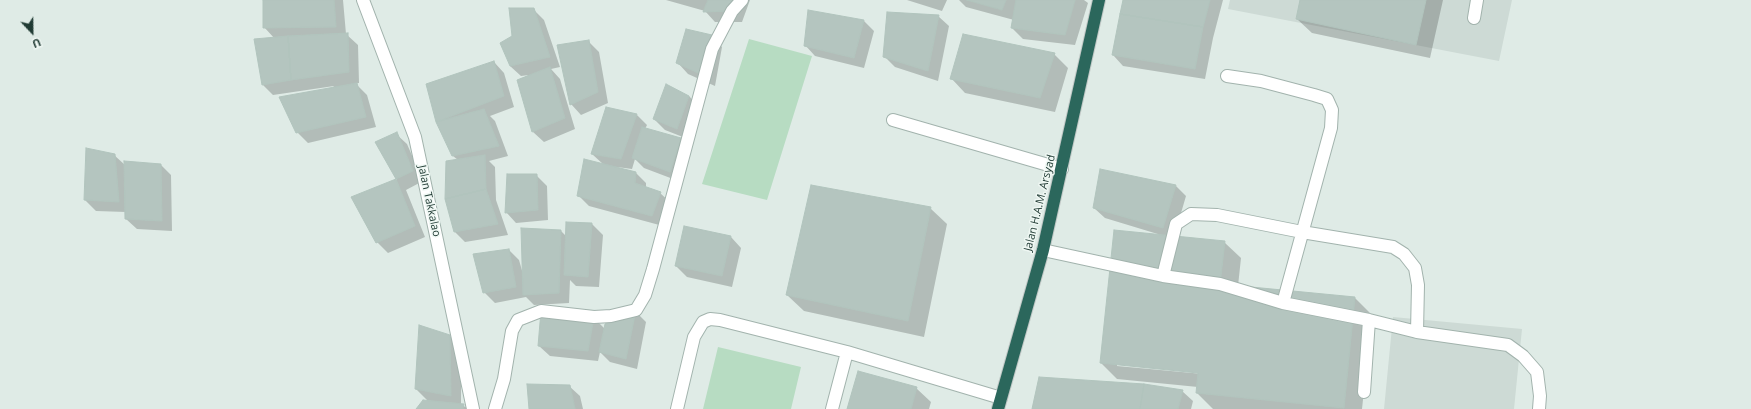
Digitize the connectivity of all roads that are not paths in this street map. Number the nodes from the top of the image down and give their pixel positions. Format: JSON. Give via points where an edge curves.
{"nodes":[{"id":1,"x":363,"y":0,"type":"edge"},
{"id":2,"x":742,"y":0,"type":"edge"},
{"id":3,"x":1099,"y":0,"type":"edge"},
{"id":4,"x":1478,"y":0,"type":"edge"},
{"id":5,"x":1474,"y":18,"type":"dead end"},
{"id":6,"x":1227,"y":76,"type":"dead end"},
{"id":7,"x":893,"y":120,"type":"dead end"},
{"id":8,"x":1062,"y":169,"type":"junction"},
{"id":9,"x":1302,"y":232,"type":"junction"},
{"id":10,"x":1043,"y":250,"type":"junction"},
{"id":11,"x":1163,"y":276,"type":"junction"},
{"id":12,"x":1283,"y":303,"type":"junction"},
{"id":13,"x":1369,"y":320,"type":"junction"},
{"id":14,"x":1417,"y":332,"type":"junction"},
{"id":15,"x":847,"y":352,"type":"junction"},
{"id":16,"x":1364,"y":392,"type":"dead end"},
{"id":17,"x":1000,"y":403,"type":"edge"},
{"id":18,"x":473,"y":409,"type":"edge"},
{"id":19,"x":495,"y":409,"type":"edge"},
{"id":20,"x":677,"y":409,"type":"edge"},
{"id":21,"x":832,"y":409,"type":"edge"},
{"id":22,"x":1539,"y":409,"type":"edge"}],
"edges":[{"from":1,"to":18,"type":"street","name":"Jalan Takkalao","via":[[415,137]]},
{"from":2,"to":19,"type":"street","via":[[732,11],[712,49],[653,269],[645,295],[636,310],[594,317],[541,311],[518,320],[512,331],[504,379]]},
{"from":3,"to":8,"type":"highway","name":"Jalan H.A.M. Arsyad"},
{"from":4,"to":5,"type":"street"},
{"from":6,"to":9,"type":"street","via":[[1261,81],[1327,99],[1332,110],[1331,128]]},
{"from":7,"to":8,"type":"street"},
{"from":8,"to":10,"type":"highway","name":"Jalan H.A.M. Arsyad"},
{"from":9,"to":11,"type":"street","via":[[1218,215],[1190,214],[1176,224]]},
{"from":9,"to":12,"type":"street"},
{"from":9,"to":14,"type":"street","via":[[1393,247],[1404,254],[1415,268],[1417,279]]},
{"from":10,"to":11,"type":"street"},
{"from":10,"to":17,"type":"highway","name":"Jalan H.A.M. Arsyad"},
{"from":11,"to":12,"type":"street","via":[[1220,284]]},
{"from":12,"to":13,"type":"street"},
{"from":13,"to":14,"type":"street"},
{"from":13,"to":16,"type":"street"},
{"from":14,"to":22,"type":"street","via":[[1508,345],[1523,356],[1537,372]]},
{"from":15,"to":17,"type":"street"},
{"from":15,"to":20,"type":"street","via":[[710,319],[703,322],[694,337]]},
{"from":15,"to":21,"type":"street"}]}
